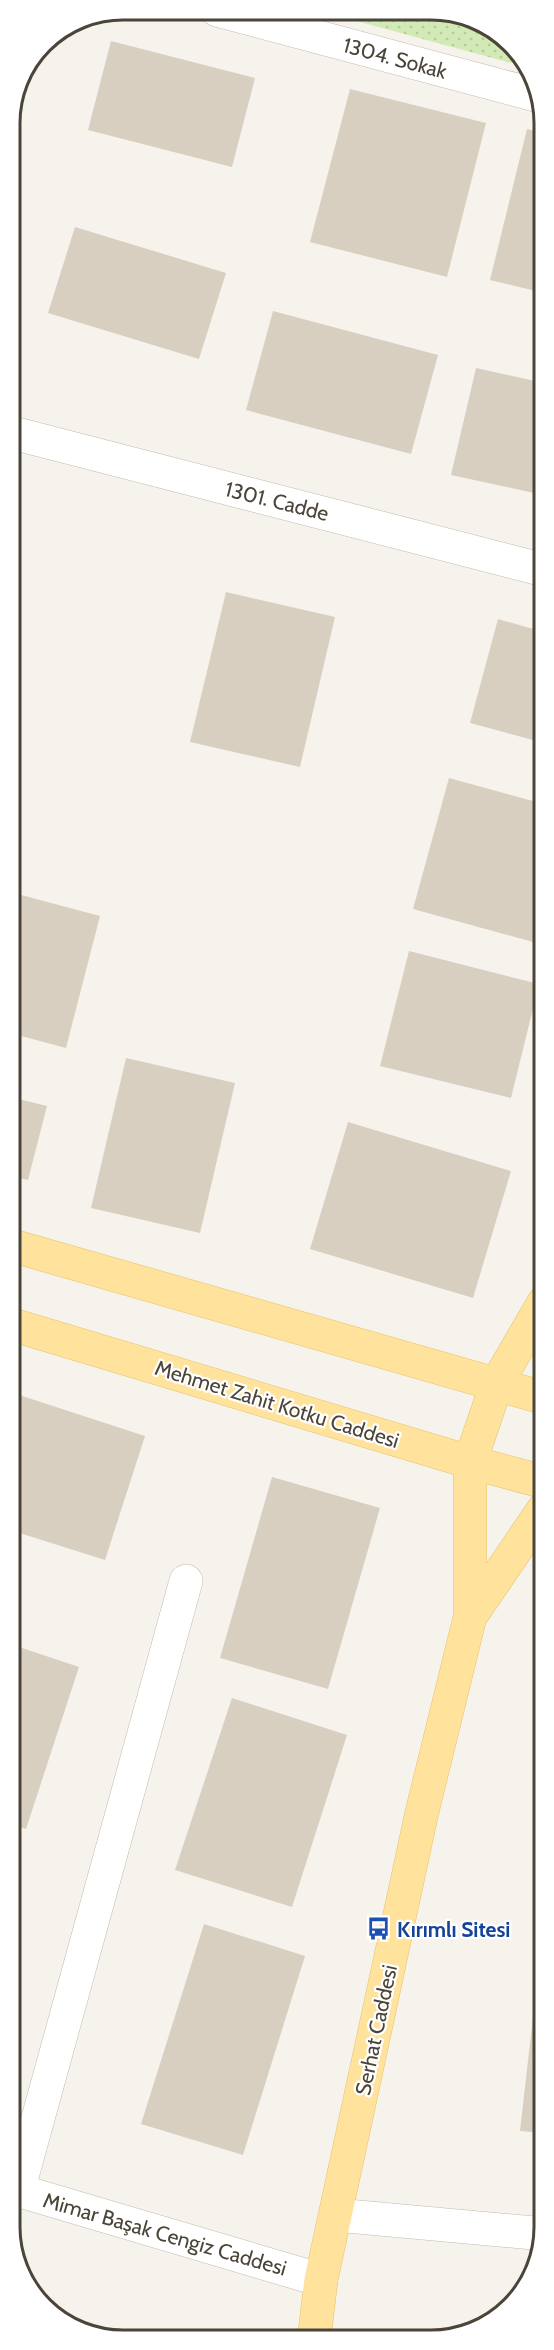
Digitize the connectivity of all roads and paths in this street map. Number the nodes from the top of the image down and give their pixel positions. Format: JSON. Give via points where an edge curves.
{"nodes":[{"id":1,"x":254,"y":20,"type":"edge"},
{"id":2,"x":530,"y":94,"type":"edge"},
{"id":3,"x":20,"y":435,"type":"edge"},
{"id":4,"x":534,"y":567,"type":"edge"},
{"id":5,"x":20,"y":1248,"type":"edge"},
{"id":6,"x":534,"y":1319,"type":"edge"},
{"id":7,"x":20,"y":1327,"type":"edge"},
{"id":8,"x":497,"y":1383,"type":"junction"},
{"id":9,"x":534,"y":1395,"type":"edge"},
{"id":10,"x":470,"y":1462,"type":"junction"},
{"id":11,"x":534,"y":1479,"type":"edge"},
{"id":12,"x":534,"y":1522,"type":"edge"},
{"id":13,"x":186,"y":1581,"type":"dead end"},
{"id":14,"x":470,"y":1617,"type":"junction"},
{"id":15,"x":20,"y":2168,"type":"edge"},
{"id":16,"x":20,"y":2191,"type":"edge"},
{"id":17,"x":336,"y":2215,"type":"junction"},
{"id":18,"x":534,"y":2233,"type":"edge"},
{"id":19,"x":321,"y":2280,"type":"junction"},
{"id":20,"x":315,"y":2330,"type":"edge"}],
"edges":[{"from":1,"to":2,"type":"street","name":"1304. Sokak"},
{"from":3,"to":4,"type":"street","name":"1301. Cadde"},
{"from":5,"to":8,"type":"main road"},
{"from":6,"to":8,"type":"main road","name":"Serhat Caddesi"},
{"from":7,"to":10,"type":"main road","name":"Mehmet Zahit Kotku Caddesi"},
{"from":8,"to":9,"type":"main road"},
{"from":8,"to":10,"type":"main road","name":"Serhat Caddesi"},
{"from":10,"to":11,"type":"main road","name":"Mehmet Zahit Kotku Caddesi"},
{"from":10,"to":14,"type":"main road","name":"Serhat Caddesi"},
{"from":12,"to":14,"type":"main road","name":"Serhat Caddesi"},
{"from":13,"to":15,"type":"street"},
{"from":14,"to":17,"type":"main road","name":"Serhat Caddesi","via":[[422,1812]]},
{"from":16,"to":19,"type":"street","name":"Mimar Başak Cengiz Caddesi"},
{"from":17,"to":18,"type":"street"},
{"from":17,"to":19,"type":"main road","name":"Serhat Caddesi"},
{"from":19,"to":20,"type":"main road","name":"Serhat Caddesi"}]}
